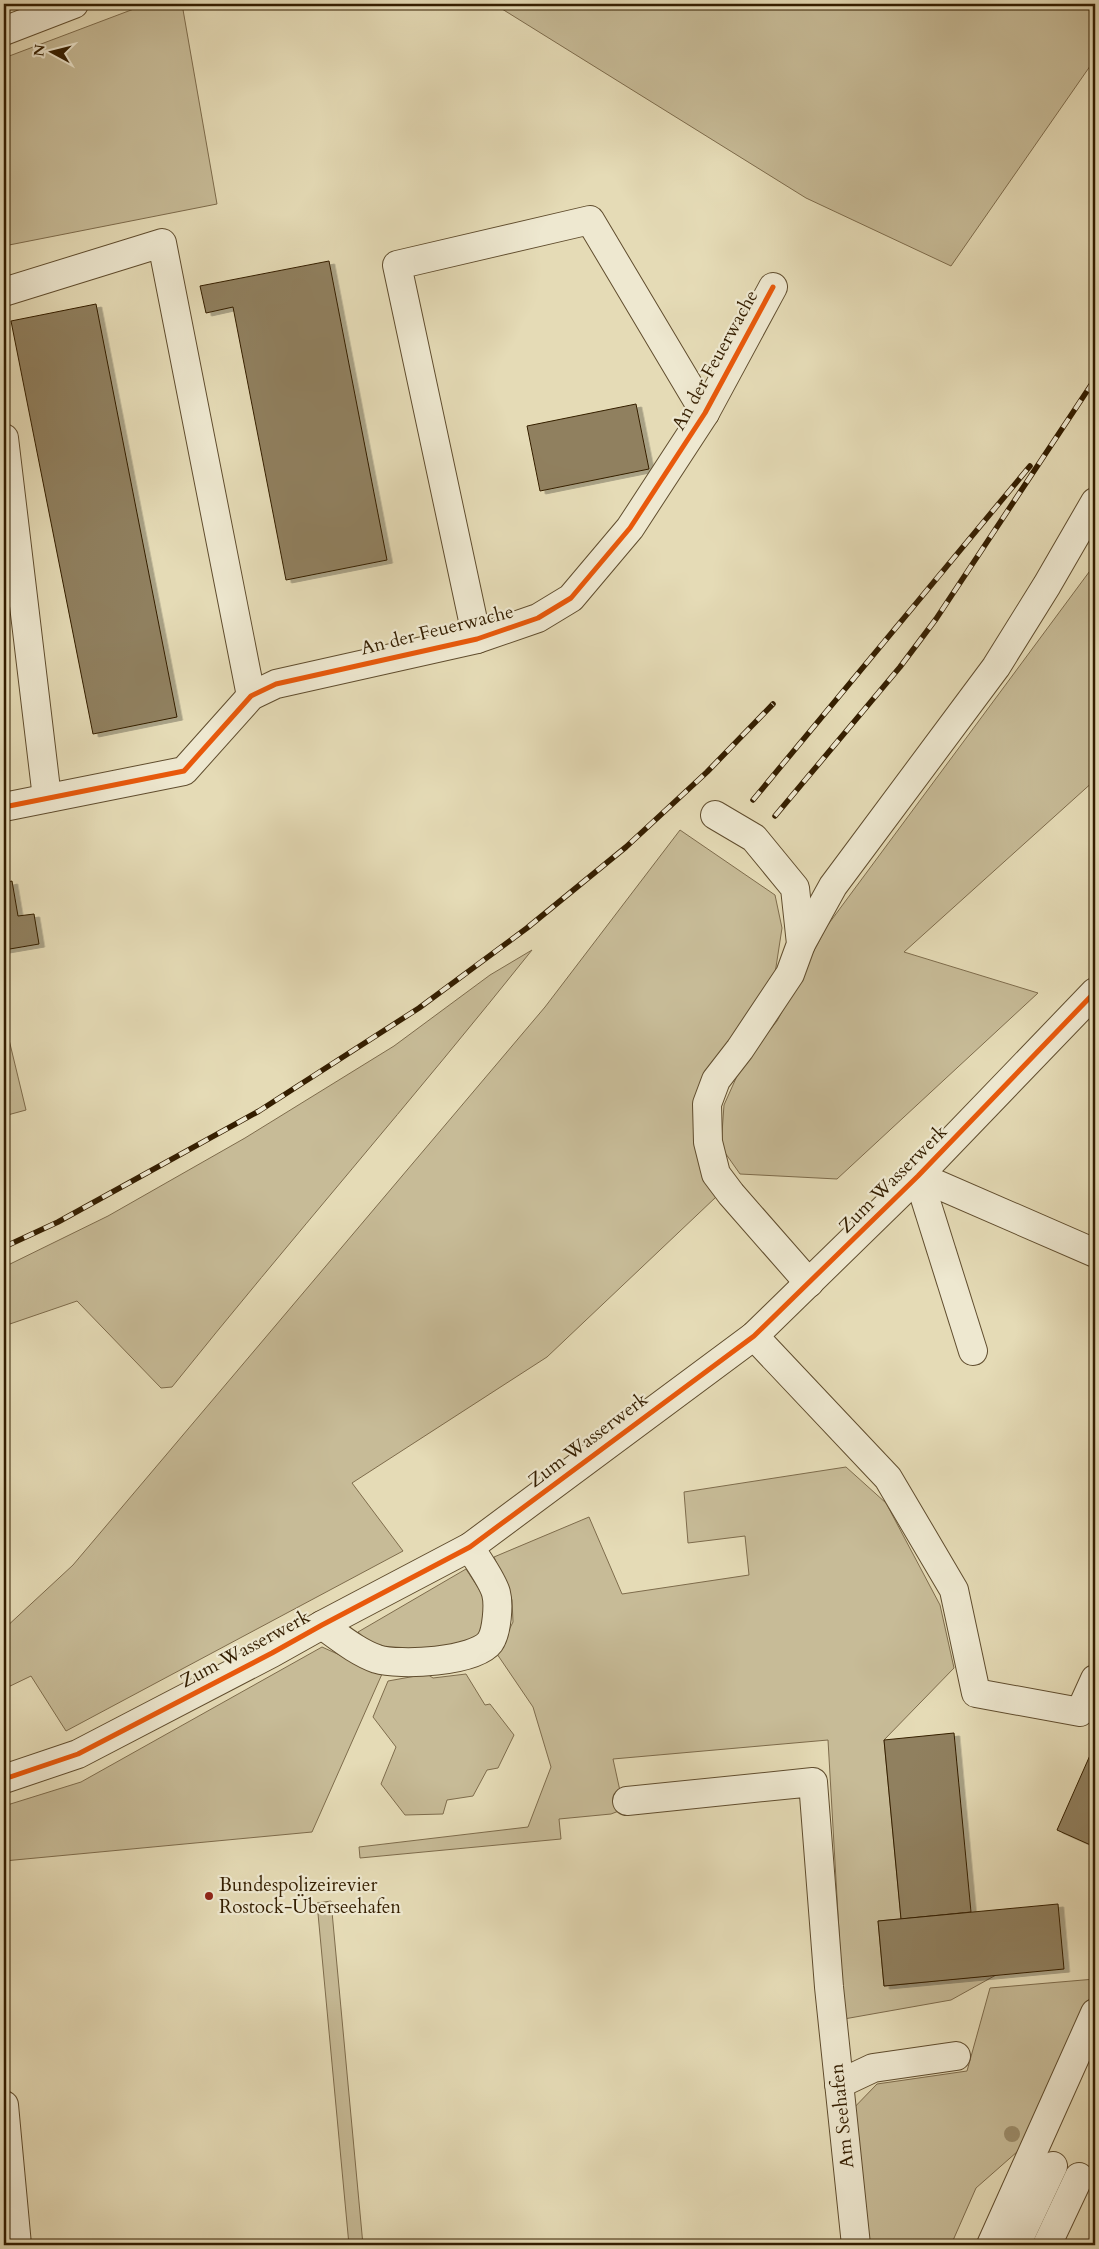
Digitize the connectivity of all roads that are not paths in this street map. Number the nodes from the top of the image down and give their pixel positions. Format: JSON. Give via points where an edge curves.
{"nodes":[{"id":1,"x":74,"y":4,"type":"edge"},
{"id":2,"x":4,"y":31,"type":"edge"},
{"id":3,"x":773,"y":287,"type":"dead end"},
{"id":4,"x":4,"y":292,"type":"edge"},
{"id":5,"x":705,"y":413,"type":"junction"},
{"id":6,"x":4,"y":438,"type":"edge"},
{"id":7,"x":1095,"y":502,"type":"edge"},
{"id":8,"x":477,"y":639,"type":"junction"},
{"id":9,"x":251,"y":696,"type":"junction"},
{"id":10,"x":47,"y":798,"type":"junction"},
{"id":11,"x":4,"y":806,"type":"edge"},
{"id":12,"x":715,"y":815,"type":"dead end"},
{"id":13,"x":801,"y":944,"type":"junction"},
{"id":14,"x":1095,"y":992,"type":"edge"},
{"id":15,"x":918,"y":1176,"type":"junction"},
{"id":16,"x":1095,"y":1253,"type":"edge"},
{"id":17,"x":809,"y":1283,"type":"junction"},
{"id":18,"x":754,"y":1336,"type":"junction"},
{"id":19,"x":973,"y":1351,"type":"dead end"},
{"id":20,"x":470,"y":1547,"type":"junction"},
{"id":21,"x":322,"y":1624,"type":"junction"},
{"id":22,"x":1095,"y":1678,"type":"edge"},
{"id":23,"x":4,"y":1779,"type":"edge"},
{"id":24,"x":627,"y":1801,"type":"dead end"},
{"id":25,"x":1095,"y":2012,"type":"edge"},
{"id":26,"x":956,"y":2056,"type":"dead end"},
{"id":27,"x":839,"y":2084,"type":"junction"},
{"id":28,"x":4,"y":2105,"type":"edge"},
{"id":29,"x":1052,"y":2166,"type":"dead end"},
{"id":30,"x":1079,"y":2177,"type":"dead end"},
{"id":31,"x":17,"y":2245,"type":"edge"},
{"id":32,"x":856,"y":2245,"type":"edge"},
{"id":33,"x":991,"y":2245,"type":"edge"},
{"id":34,"x":1016,"y":2245,"type":"edge"},
{"id":35,"x":1047,"y":2245,"type":"edge"}],
"edges":[{"from":1,"to":2,"type":"street"},
{"from":3,"to":5,"type":"street","name":"An der Feuerwache"},
{"from":4,"to":9,"type":"street","via":[[162,243]]},
{"from":5,"to":8,"type":"street","name":"An der Feuerwache","via":[[630,528],[571,598],[538,618]]},
{"from":5,"to":8,"type":"street","via":[[590,220],[398,265]]},
{"from":6,"to":10,"type":"street"},
{"from":7,"to":13,"type":"street","via":[[996,667],[833,886]]},
{"from":8,"to":9,"type":"street","name":"An der Feuerwache","via":[[276,684]]},
{"from":9,"to":10,"type":"street","name":"An der Feuerwache","via":[[184,771]]},
{"from":10,"to":11,"type":"street","name":"An der Feuerwache"},
{"from":12,"to":13,"type":"street","via":[[754,838],[795,888]]},
{"from":13,"to":17,"type":"street","via":[[790,974],[716,1080],[707,1104],[708,1142],[716,1174]]},
{"from":14,"to":15,"type":"street","name":"Zum Wasserwerk"},
{"from":15,"to":16,"type":"street"},
{"from":15,"to":17,"type":"street","name":"Zum Wasserwerk"},
{"from":15,"to":19,"type":"street"},
{"from":17,"to":18,"type":"street","name":"Zum Wasserwerk"},
{"from":18,"to":20,"type":"street","name":"Zum Wasserwerk"},
{"from":18,"to":22,"type":"street","via":[[888,1478],[954,1590],[976,1693],[1080,1712]]},
{"from":20,"to":21,"type":"street","name":"Zum Wasserwerk"},
{"from":20,"to":21,"type":"street","via":[[496,1593],[497,1619],[490,1642],[476,1651],[457,1658],[420,1661],[377,1659]]},
{"from":21,"to":23,"type":"street","name":"Zum Wasserwerk","via":[[78,1754]]},
{"from":24,"to":27,"type":"street","name":"Am Seehafen","via":[[812,1782]]},
{"from":25,"to":33,"type":"street"},
{"from":26,"to":27,"type":"street","via":[[873,2068]]},
{"from":27,"to":32,"type":"street","name":"Am Seehafen"},
{"from":28,"to":31,"type":"street"},
{"from":29,"to":34,"type":"street"},
{"from":30,"to":35,"type":"street"}]}
